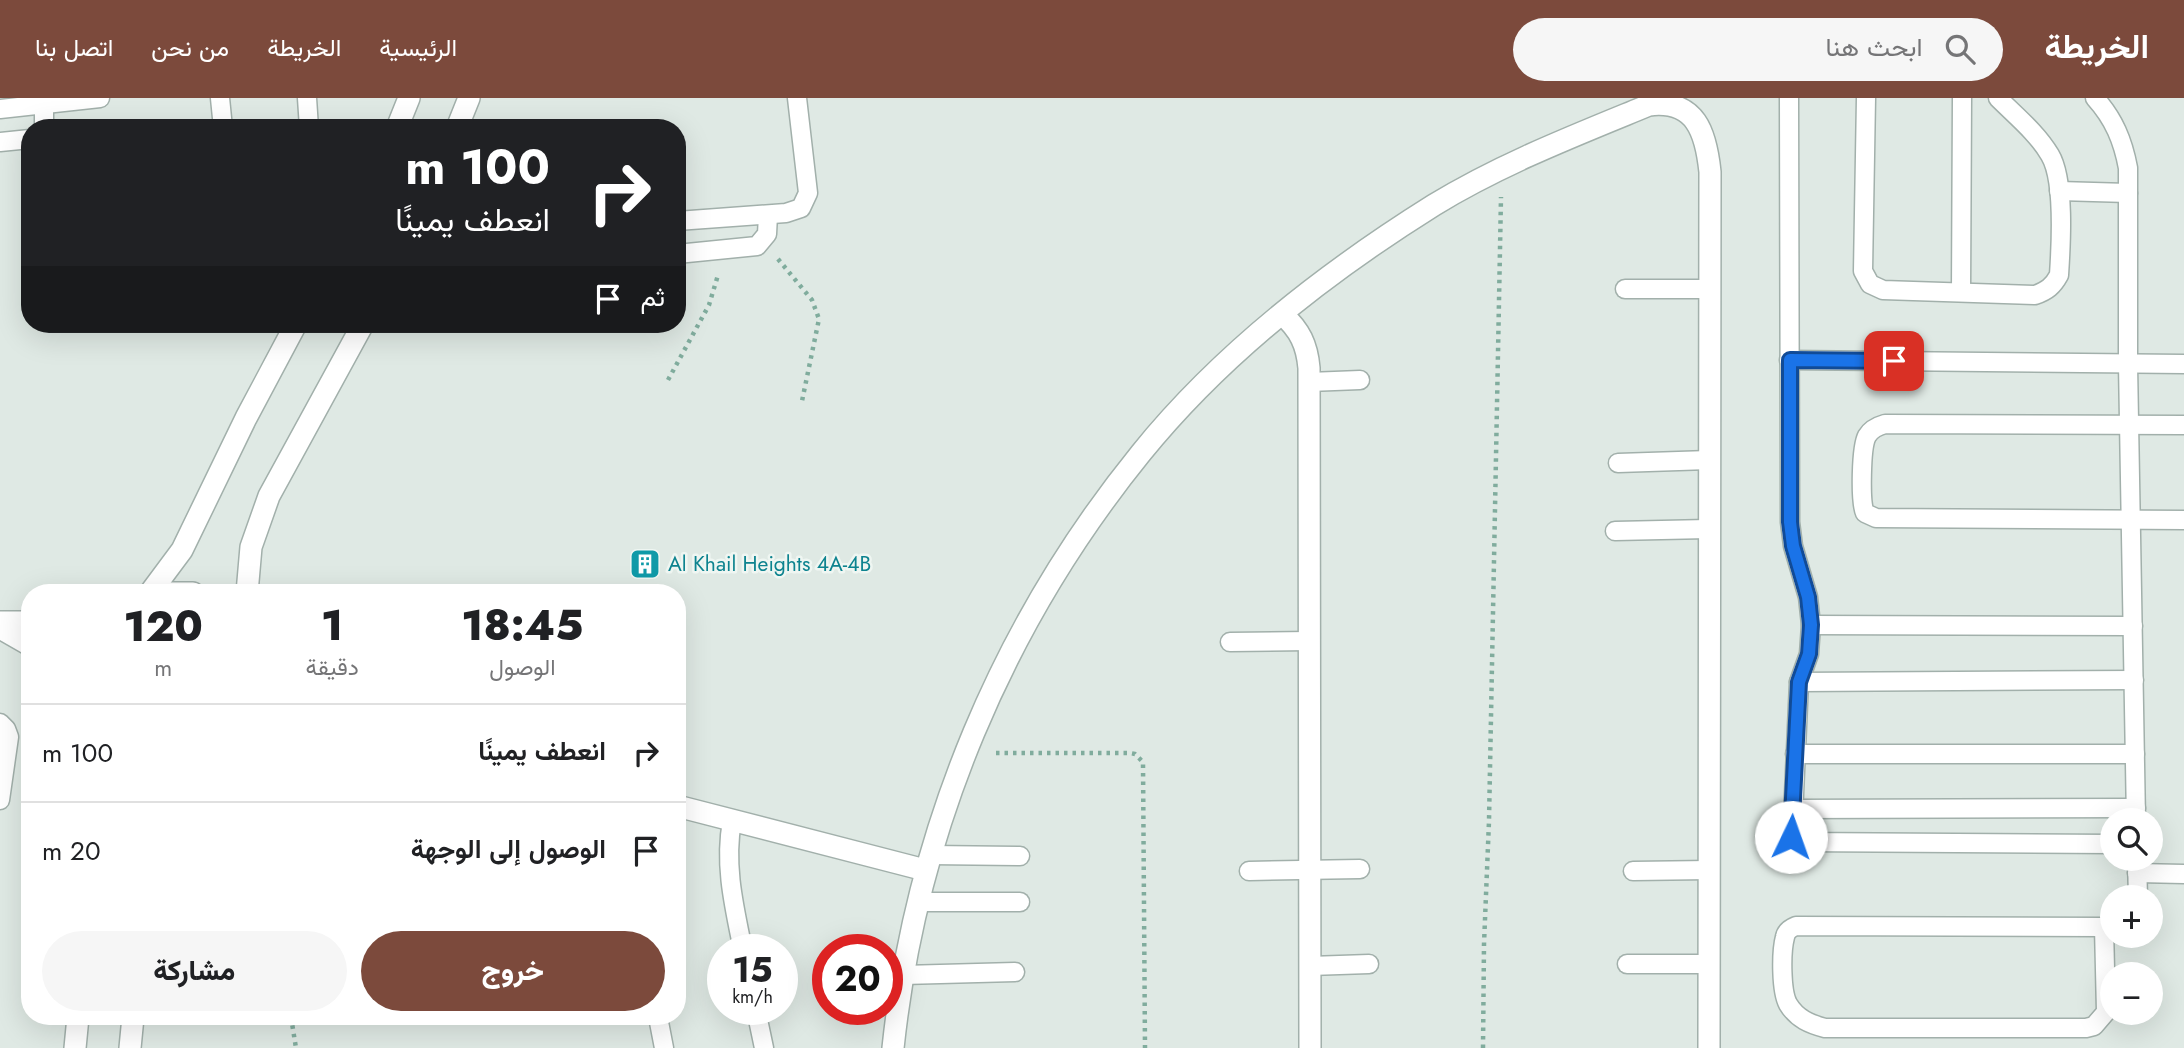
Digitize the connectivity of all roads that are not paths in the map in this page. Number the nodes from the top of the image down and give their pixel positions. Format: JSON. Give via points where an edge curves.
{"nodes":[{"id":1,"x":100,"y":98,"type":"edge"},
{"id":2,"x":220,"y":98,"type":"edge"},
{"id":3,"x":307,"y":98,"type":"edge"},
{"id":4,"x":409,"y":98,"type":"edge"},
{"id":5,"x":469,"y":98,"type":"edge"},
{"id":6,"x":797,"y":98,"type":"edge"},
{"id":7,"x":1789,"y":98,"type":"edge"},
{"id":8,"x":1866,"y":98,"type":"edge"},
{"id":9,"x":1962,"y":98,"type":"edge"},
{"id":10,"x":1998,"y":98,"type":"edge"},
{"id":11,"x":2095,"y":98,"type":"edge"},
{"id":12,"x":44,"y":104,"type":"junction"},
{"id":13,"x":0,"y":108,"type":"edge"},
{"id":14,"x":44,"y":119,"type":"edge"},
{"id":15,"x":222,"y":119,"type":"edge"},
{"id":16,"x":308,"y":119,"type":"edge"},
{"id":17,"x":401,"y":119,"type":"edge"},
{"id":18,"x":461,"y":119,"type":"edge"},
{"id":19,"x":21,"y":140,"type":"edge"},
{"id":20,"x":0,"y":142,"type":"edge"},
{"id":21,"x":2059,"y":191,"type":"junction"},
{"id":22,"x":2128,"y":193,"type":"junction"},
{"id":23,"x":768,"y":215,"type":"junction"},
{"id":24,"x":686,"y":221,"type":"edge"},
{"id":25,"x":686,"y":253,"type":"edge"},
{"id":26,"x":1625,"y":289,"type":"dead end"},
{"id":27,"x":1708,"y":289,"type":"junction"},
{"id":28,"x":1961,"y":292,"type":"junction"},
{"id":29,"x":1282,"y":314,"type":"junction"},
{"id":30,"x":291,"y":333,"type":"edge"},
{"id":31,"x":358,"y":333,"type":"edge"},
{"id":32,"x":1790,"y":360,"type":"junction"},
{"id":33,"x":2128,"y":364,"type":"junction"},
{"id":34,"x":2184,"y":365,"type":"edge"},
{"id":35,"x":1360,"y":380,"type":"dead end"},
{"id":36,"x":1309,"y":382,"type":"junction"},
{"id":37,"x":2130,"y":425,"type":"junction"},
{"id":38,"x":2184,"y":425,"type":"edge"},
{"id":39,"x":1709,"y":460,"type":"junction"},
{"id":40,"x":1618,"y":463,"type":"dead end"},
{"id":41,"x":2132,"y":519,"type":"junction"},
{"id":42,"x":2184,"y":520,"type":"edge"},
{"id":43,"x":1709,"y":529,"type":"junction"},
{"id":44,"x":1615,"y":531,"type":"dead end"},
{"id":45,"x":156,"y":584,"type":"edge"},
{"id":46,"x":248,"y":584,"type":"edge"},
{"id":47,"x":0,"y":622,"type":"edge"},
{"id":48,"x":21,"y":622,"type":"edge"},
{"id":49,"x":1811,"y":625,"type":"junction"},
{"id":50,"x":2133,"y":626,"type":"junction"},
{"id":51,"x":0,"y":628,"type":"edge"},
{"id":52,"x":21,"y":640,"type":"edge"},
{"id":53,"x":1309,"y":641,"type":"junction"},
{"id":54,"x":1230,"y":642,"type":"dead end"},
{"id":55,"x":2134,"y":680,"type":"junction"},
{"id":56,"x":1799,"y":682,"type":"junction"},
{"id":57,"x":0,"y":723,"type":"edge"},
{"id":58,"x":1795,"y":754,"type":"junction"},
{"id":59,"x":2136,"y":754,"type":"junction"},
{"id":60,"x":0,"y":800,"type":"edge"},
{"id":61,"x":686,"y":808,"type":"edge"},
{"id":62,"x":1793,"y":808,"type":"junction"},
{"id":63,"x":2136,"y":808,"type":"edge"},
{"id":64,"x":2100,"y":813,"type":"edge"},
{"id":65,"x":732,"y":821,"type":"junction"},
{"id":66,"x":2100,"y":844,"type":"edge"},
{"id":67,"x":1020,"y":856,"type":"dead end"},
{"id":68,"x":928,"y":863,"type":"junction"},
{"id":69,"x":1360,"y":869,"type":"dead end"},
{"id":70,"x":1309,"y":870,"type":"junction"},
{"id":71,"x":1709,"y":870,"type":"junction"},
{"id":72,"x":2163,"y":870,"type":"edge"},
{"id":73,"x":1249,"y":871,"type":"dead end"},
{"id":74,"x":1633,"y":871,"type":"dead end"},
{"id":75,"x":2184,"y":874,"type":"edge"},
{"id":76,"x":918,"y":902,"type":"junction"},
{"id":77,"x":1020,"y":902,"type":"dead end"},
{"id":78,"x":2108,"y":927,"type":"edge"},
{"id":79,"x":740,"y":934,"type":"edge"},
{"id":80,"x":1369,"y":964,"type":"dead end"},
{"id":81,"x":1627,"y":964,"type":"dead end"},
{"id":82,"x":1709,"y":964,"type":"junction"},
{"id":83,"x":1310,"y":966,"type":"junction"},
{"id":84,"x":1015,"y":972,"type":"dead end"},
{"id":85,"x":903,"y":975,"type":"joint"},
{"id":86,"x":77,"y":1025,"type":"edge"},
{"id":87,"x":132,"y":1025,"type":"edge"},
{"id":88,"x":660,"y":1025,"type":"edge"},
{"id":89,"x":759,"y":1025,"type":"edge"},
{"id":90,"x":896,"y":1025,"type":"edge"},
{"id":91,"x":75,"y":1048,"type":"edge"},
{"id":92,"x":130,"y":1048,"type":"edge"},
{"id":93,"x":664,"y":1048,"type":"edge"},
{"id":94,"x":764,"y":1048,"type":"edge"},
{"id":95,"x":893,"y":1048,"type":"edge"},
{"id":96,"x":1310,"y":1048,"type":"edge"},
{"id":97,"x":1709,"y":1048,"type":"edge"}],
"edges":[{"from":1,"to":12,"type":"lane"},
{"from":2,"to":15,"type":"lane"},
{"from":3,"to":16,"type":"lane"},
{"from":4,"to":17,"type":"street"},
{"from":5,"to":18,"type":"street"},
{"from":6,"to":23,"type":"lane","via":[[808,193],[794,212]]},
{"from":7,"to":32,"type":"lane"},
{"from":8,"to":28,"type":"lane","via":[[1865,279],[1875,289]]},
{"from":9,"to":28,"type":"lane"},
{"from":10,"to":21,"type":"lane","via":[[2051,156]]},
{"from":11,"to":22,"type":"lane","via":[[2123,144]]},
{"from":12,"to":13,"type":"lane"},
{"from":12,"to":14,"type":"lane"},
{"from":19,"to":20,"type":"lane"},
{"from":21,"to":22,"type":"lane"},
{"from":21,"to":28,"type":"lane","via":[[2059,275],[2054,285],[2035,295]]},
{"from":22,"to":33,"type":"lane"},
{"from":23,"to":24,"type":"lane"},
{"from":23,"to":25,"type":"lane","via":[[769,227],[757,246]]},
{"from":26,"to":27,"type":"lane"},
{"from":27,"to":29,"type":"street","via":[[1707,149],[1701,128],[1686,112],[1666,103],[1649,105],[1502,169],[1436,204],[1369,247]]},
{"from":27,"to":39,"type":"street"},
{"from":29,"to":36,"type":"street","via":[[1303,338]]},
{"from":29,"to":68,"type":"street","via":[[1195,393],[1142,451],[1041,595],[965,752]]},
{"from":30,"to":45,"type":"street","via":[[182,550]]},
{"from":31,"to":46,"type":"street","via":[[270,496],[251,547]]},
{"from":32,"to":33,"type":"lane"},
{"from":32,"to":49,"type":"lane","via":[[1790,522]]},
{"from":33,"to":34,"type":"lane"},
{"from":33,"to":37,"type":"lane"},
{"from":35,"to":36,"type":"lane"},
{"from":36,"to":53,"type":"street"},
{"from":37,"to":38,"type":"lane"},
{"from":37,"to":41,"type":"lane"},
{"from":37,"to":41,"type":"lane","via":[[1885,424],[1871,431],[1864,444],[1862,501],[1866,513],[1876,518]]},
{"from":39,"to":40,"type":"lane"},
{"from":39,"to":43,"type":"street"},
{"from":41,"to":42,"type":"lane"},
{"from":41,"to":50,"type":"lane"},
{"from":43,"to":44,"type":"lane"},
{"from":43,"to":71,"type":"street"},
{"from":47,"to":48,"type":"street"},
{"from":49,"to":50,"type":"lane"},
{"from":49,"to":56,"type":"lane","via":[[1809,654]]},
{"from":50,"to":55,"type":"lane"},
{"from":51,"to":52,"type":"street"},
{"from":53,"to":54,"type":"lane"},
{"from":53,"to":70,"type":"street"},
{"from":55,"to":56,"type":"lane"},
{"from":55,"to":59,"type":"lane"},
{"from":56,"to":58,"type":"lane"},
{"from":57,"to":60,"type":"lane","via":[[9,737]]},
{"from":58,"to":59,"type":"lane"},
{"from":58,"to":62,"type":"lane"},
{"from":59,"to":63,"type":"lane"},
{"from":61,"to":65,"type":"street"},
{"from":62,"to":64,"type":"lane"},
{"from":62,"to":66,"type":"lane","via":[[1791,837],[1798,842]]},
{"from":65,"to":68,"type":"street"},
{"from":65,"to":79,"type":"lane","via":[[728,866]]},
{"from":67,"to":68,"type":"lane"},
{"from":68,"to":76,"type":"street"},
{"from":69,"to":70,"type":"lane"},
{"from":70,"to":73,"type":"lane"},
{"from":70,"to":83,"type":"street"},
{"from":71,"to":74,"type":"lane"},
{"from":71,"to":82,"type":"street"},
{"from":72,"to":75,"type":"lane"},
{"from":76,"to":77,"type":"lane"},
{"from":76,"to":85,"type":"street"},
{"from":78,"to":78,"type":"lane","via":[[2106,1012],[2094,1026],[2085,1028],[1825,1028],[1797,1016],[1783,989],[1785,936],[1796,926]]},
{"from":80,"to":83,"type":"lane"},
{"from":81,"to":82,"type":"lane"},
{"from":82,"to":97,"type":"street"},
{"from":83,"to":96,"type":"street"},
{"from":84,"to":85,"type":"lane"},
{"from":86,"to":91,"type":"street"},
{"from":87,"to":92,"type":"street"},
{"from":88,"to":93,"type":"lane"},
{"from":89,"to":94,"type":"lane"},
{"from":90,"to":95,"type":"street"}]}
